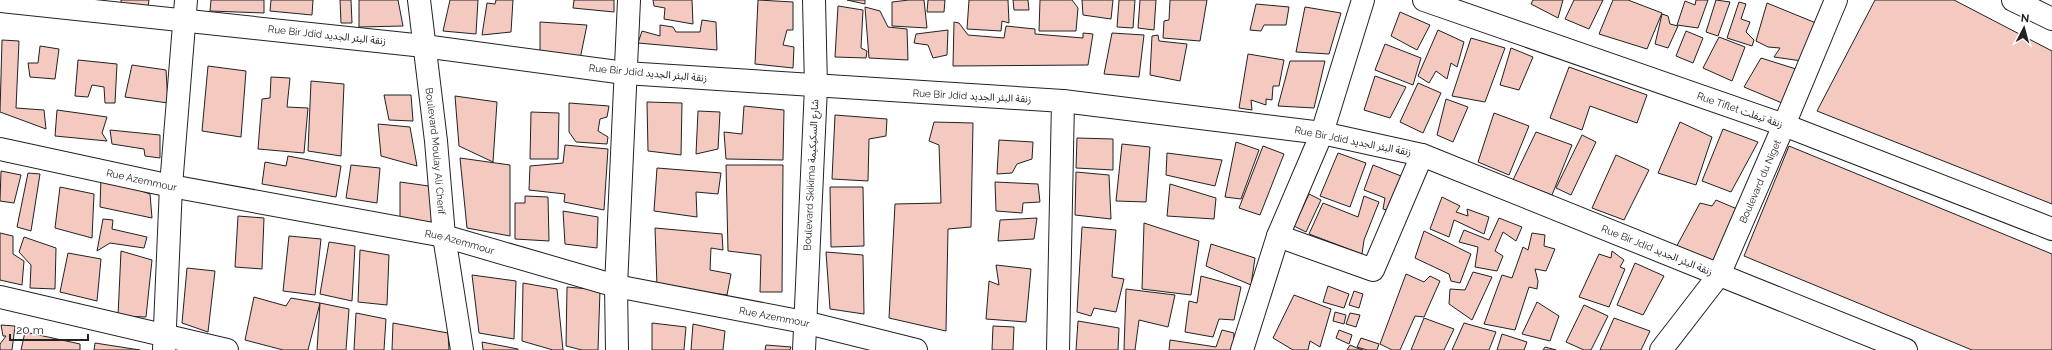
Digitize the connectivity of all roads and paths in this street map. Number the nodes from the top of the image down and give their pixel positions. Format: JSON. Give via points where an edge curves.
{"nodes":[{"id":1,"x":419,"y":0,"type":"edge"},
{"id":2,"x":629,"y":0,"type":"edge"},
{"id":3,"x":814,"y":0,"type":"edge"},
{"id":4,"x":1363,"y":0,"type":"edge"},
{"id":5,"x":1424,"y":0,"type":"edge"},
{"id":6,"x":2013,"y":0,"type":"edge"},
{"id":7,"x":0,"y":1,"type":"edge"},
{"id":8,"x":1831,"y":1,"type":"edge"},
{"id":9,"x":185,"y":10,"type":"edge"},
{"id":10,"x":2052,"y":19,"type":"edge"},
{"id":11,"x":424,"y":46,"type":"junction"},
{"id":12,"x":625,"y":73,"type":"junction"},
{"id":13,"x":816,"y":87,"type":"junction"},
{"id":14,"x":1063,"y":101,"type":"junction"},
{"id":15,"x":1784,"y":125,"type":"junction"},
{"id":16,"x":1322,"y":133,"type":"junction"},
{"id":17,"x":0,"y":148,"type":"edge"},
{"id":18,"x":1422,"y":155,"type":"junction"},
{"id":19,"x":171,"y":186,"type":"junction"},
{"id":20,"x":2052,"y":229,"type":"edge"},
{"id":21,"x":444,"y":236,"type":"junction"},
{"id":22,"x":1278,"y":236,"type":"junction"},
{"id":23,"x":1719,"y":275,"type":"junction"},
{"id":24,"x":616,"y":286,"type":"junction"},
{"id":25,"x":0,"y":297,"type":"edge"},
{"id":26,"x":804,"y":322,"type":"junction"},
{"id":27,"x":164,"y":343,"type":"edge"},
{"id":28,"x":227,"y":350,"type":"edge"},
{"id":29,"x":462,"y":350,"type":"edge"},
{"id":30,"x":617,"y":350,"type":"edge"},
{"id":31,"x":804,"y":350,"type":"edge"},
{"id":32,"x":916,"y":350,"type":"edge"},
{"id":33,"x":1058,"y":350,"type":"edge"},
{"id":34,"x":1242,"y":350,"type":"edge"},
{"id":35,"x":1661,"y":350,"type":"edge"},
{"id":36,"x":1906,"y":350,"type":"edge"}],
"edges":[{"from":1,"to":11,"type":"street","name":"Boulevard Moulay Ali Cherif"},
{"from":2,"to":12,"type":"street"},
{"from":3,"to":13,"type":"street","name":"Boulevard Skikima شارع السكيكيمة"},
{"from":4,"to":16,"type":"street"},
{"from":5,"to":15,"type":"street","name":"Rue Tiflet زنقة تيفلت"},
{"from":6,"to":10,"type":"street"},
{"from":7,"to":9,"type":"street","name":"Rue Bir Jdid زنقة البئر الجديد"},
{"from":8,"to":15,"type":"street","name":"Boulevard du Niget"},
{"from":9,"to":11,"type":"street","name":"Rue Bir Jdid زنقة البئر الجديد"},
{"from":9,"to":19,"type":"street"},
{"from":11,"to":12,"type":"street","name":"Rue Bir Jdid زنقة البئر الجديد"},
{"from":11,"to":21,"type":"street","name":"Boulevard Moulay Ali Cherif"},
{"from":12,"to":13,"type":"street","name":"Rue Bir Jdid زنقة البئر الجديد"},
{"from":12,"to":24,"type":"street"},
{"from":13,"to":14,"type":"street","name":"Rue Bir Jdid زنقة البئر الجديد"},
{"from":13,"to":26,"type":"street","name":"Boulevard Skikima شارع السكيكيمة"},
{"from":14,"to":16,"type":"street","name":"Rue Bir Jdid زنقة البئر الجديد"},
{"from":14,"to":33,"type":"street"},
{"from":15,"to":20,"type":"street","name":"Rue Tiflet زنقة تيفلت"},
{"from":15,"to":23,"type":"street","name":"Boulevard du Niget"},
{"from":16,"to":18,"type":"street","name":"Rue Bir Jdid زنقة البئر الجديد"},
{"from":16,"to":22,"type":"street"},
{"from":17,"to":19,"type":"street","name":"Rue Azemmour"},
{"from":18,"to":22,"type":"street","via":[[1373,270]]},
{"from":18,"to":23,"type":"street","name":"Rue Bir Jdid زنقة البئر الجديد"},
{"from":19,"to":21,"type":"street","name":"Rue Azemmour"},
{"from":19,"to":27,"type":"street"},
{"from":21,"to":24,"type":"street","name":"Rue Azemmour"},
{"from":21,"to":29,"type":"street","name":"Boulevard Moulay Ali Cherif"},
{"from":22,"to":34,"type":"street"},
{"from":23,"to":35,"type":"street","name":"Boulevard du Niget"},
{"from":23,"to":36,"type":"street","name":"Rue Bir Jdid زنقة البئر الجديد"},
{"from":24,"to":26,"type":"street","name":"Rue Azemmour"},
{"from":24,"to":30,"type":"street"},
{"from":25,"to":27,"type":"street"},
{"from":26,"to":31,"type":"street","name":"Boulevard Skikima شارع السكيكيمة"},
{"from":26,"to":32,"type":"street","name":"Rue Azemmour"},
{"from":27,"to":28,"type":"street"}]}
